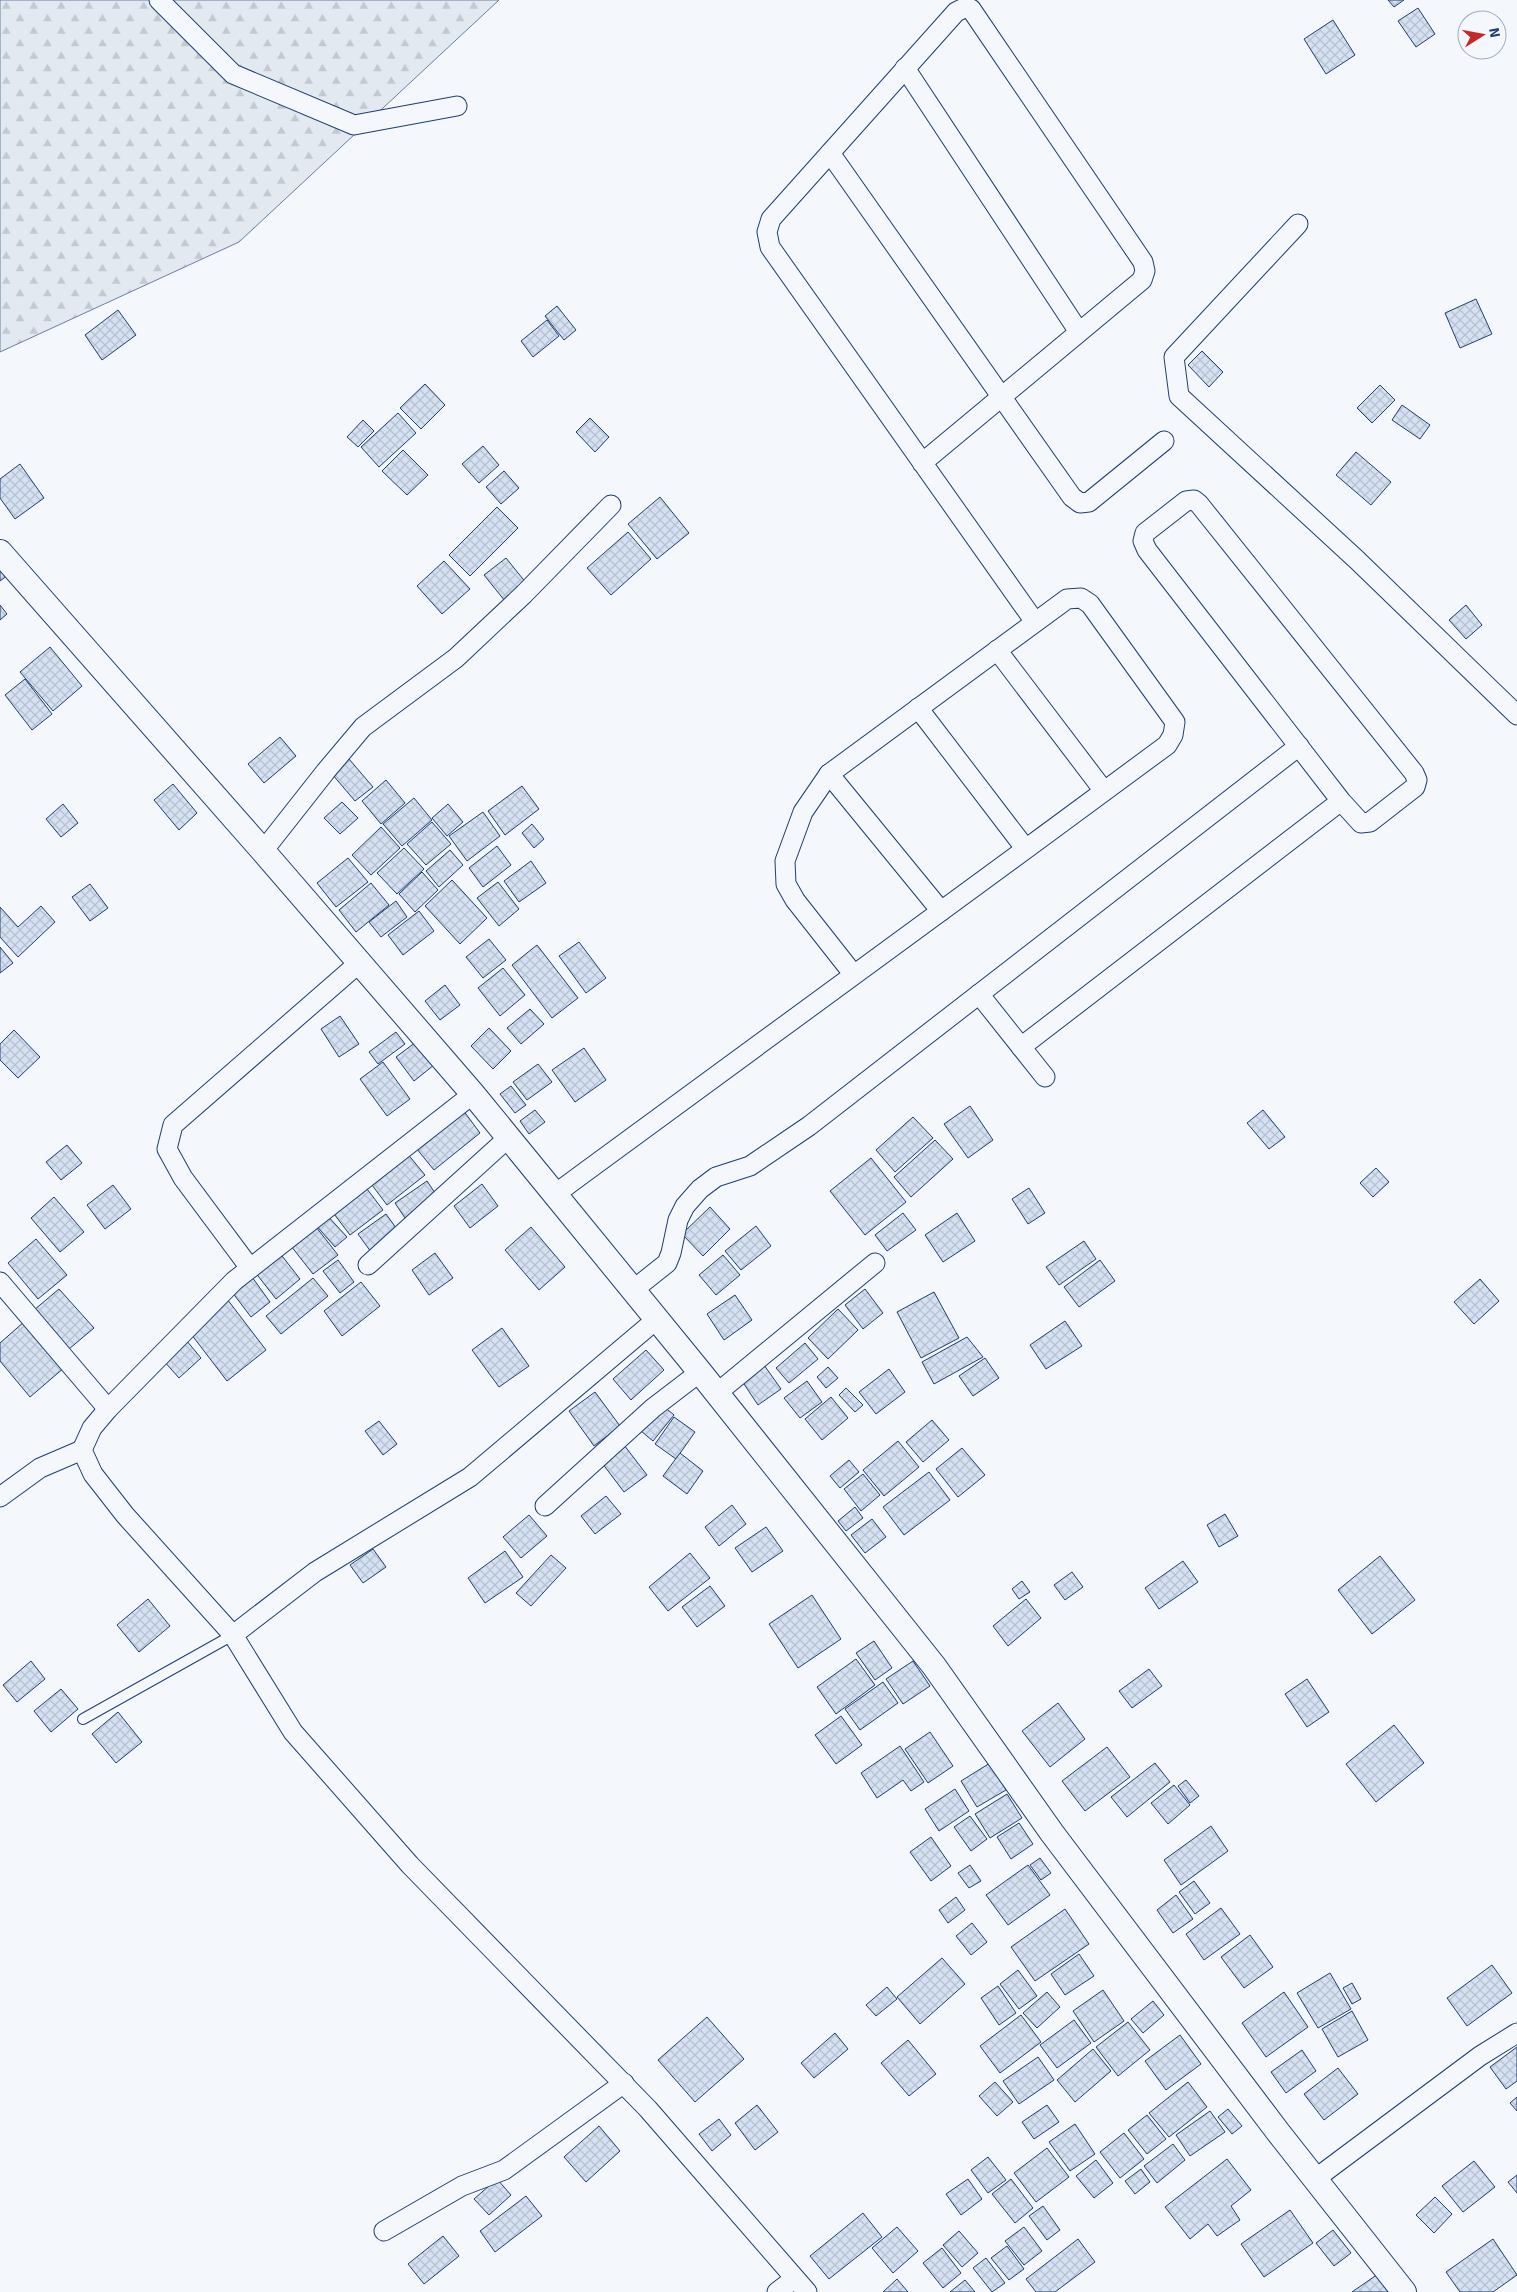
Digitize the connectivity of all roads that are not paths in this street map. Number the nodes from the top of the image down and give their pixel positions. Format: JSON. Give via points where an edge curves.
{"nodes":[{"id":1,"x":159,"y":0,"type":"edge"},
{"id":2,"x":905,"y":68,"type":"junction"},
{"id":3,"x":457,"y":106,"type":"dead end"},
{"id":4,"x":830,"y":153,"type":"junction"},
{"id":5,"x":1298,"y":224,"type":"dead end"},
{"id":6,"x":1079,"y":332,"type":"junction"},
{"id":7,"x":1001,"y":398,"type":"junction"},
{"id":8,"x":1164,"y":441,"type":"dead end"},
{"id":9,"x":922,"y":463,"type":"junction"},
{"id":10,"x":611,"y":505,"type":"dead end"},
{"id":11,"x":0,"y":552,"type":"edge"},
{"id":12,"x":1035,"y":622,"type":"junction"},
{"id":13,"x":997,"y":650,"type":"junction"},
{"id":14,"x":918,"y":708,"type":"junction"},
{"id":15,"x":1517,"y":715,"type":"edge"},
{"id":16,"x":1298,"y":746,"type":"junction"},
{"id":17,"x":829,"y":774,"type":"junction"},
{"id":18,"x":1104,"y":792,"type":"junction"},
{"id":19,"x":1341,"y":801,"type":"junction"},
{"id":20,"x":1025,"y":848,"type":"junction"},
{"id":21,"x":263,"y":851,"type":"junction"},
{"id":22,"x":941,"y":911,"type":"junction"},
{"id":23,"x":360,"y":963,"type":"junction"},
{"id":24,"x":854,"y":975,"type":"junction"},
{"id":25,"x":979,"y":994,"type":"junction"},
{"id":26,"x":1021,"y":1047,"type":"junction"},
{"id":27,"x":1045,"y":1077,"type":"dead end"},
{"id":28,"x":473,"y":1094,"type":"junction"},
{"id":29,"x":508,"y":1138,"type":"junction"},
{"id":30,"x":554,"y":1195,"type":"junction"},
{"id":31,"x":875,"y":1263,"type":"dead end"},
{"id":32,"x":368,"y":1265,"type":"dead end"},
{"id":33,"x":250,"y":1268,"type":"junction"},
{"id":34,"x":0,"y":1282,"type":"edge"},
{"id":35,"x":633,"y":1290,"type":"junction"},
{"id":36,"x":656,"y":1319,"type":"junction"},
{"id":37,"x":700,"y":1372,"type":"junction"},
{"id":38,"x":717,"y":1393,"type":"junction"},
{"id":39,"x":108,"y":1409,"type":"junction"},
{"id":40,"x":82,"y":1450,"type":"junction"},
{"id":41,"x":0,"y":1497,"type":"edge"},
{"id":42,"x":545,"y":1506,"type":"dead end"},
{"id":43,"x":233,"y":1635,"type":"junction"},
{"id":44,"x":83,"y":1719,"type":"dead end"},
{"id":45,"x":1517,"y":2034,"type":"edge"},
{"id":46,"x":624,"y":2083,"type":"junction"},
{"id":47,"x":1315,"y":2179,"type":"junction"},
{"id":48,"x":384,"y":2231,"type":"dead end"},
{"id":49,"x":800,"y":2285,"type":"edge"},
{"id":50,"x":777,"y":2292,"type":"edge"},
{"id":51,"x":1404,"y":2292,"type":"edge"}],
"edges":[{"from":1,"to":3,"type":"street","via":[[233,74],[354,125]]},
{"from":2,"to":4,"type":"street"},
{"from":2,"to":6,"type":"street"},
{"from":2,"to":6,"type":"street","via":[[956,12],[971,9],[1143,262],[1142,280]]},
{"from":4,"to":7,"type":"street"},
{"from":4,"to":9,"type":"street","via":[[771,219],[767,232],[770,247]]},
{"from":5,"to":15,"type":"street","via":[[1174,357],[1180,396],[1357,560]]},
{"from":6,"to":7,"type":"street"},
{"from":7,"to":8,"type":"street","via":[[1080,503],[1089,502]]},
{"from":7,"to":9,"type":"street"},
{"from":9,"to":12,"type":"street"},
{"from":10,"to":21,"type":"street","via":[[456,658],[363,727]]},
{"from":11,"to":21,"type":"street"},
{"from":12,"to":13,"type":"street"},
{"from":12,"to":18,"type":"street","via":[[1066,599],[1081,598],[1090,604],[1175,722],[1167,745]]},
{"from":13,"to":14,"type":"street"},
{"from":13,"to":18,"type":"street"},
{"from":14,"to":17,"type":"street"},
{"from":14,"to":20,"type":"street"},
{"from":16,"to":19,"type":"street"},
{"from":16,"to":19,"type":"street","via":[[1147,550],[1144,533],[1186,501],[1194,500],[1199,504],[1417,780],[1415,787],[1370,822],[1361,823]]},
{"from":16,"to":25,"type":"street"},
{"from":17,"to":22,"type":"street"},
{"from":17,"to":24,"type":"street","via":[[803,812],[785,861],[786,884]]},
{"from":18,"to":20,"type":"street"},
{"from":19,"to":26,"type":"street"},
{"from":20,"to":22,"type":"street"},
{"from":21,"to":23,"type":"street"},
{"from":22,"to":24,"type":"street"},
{"from":23,"to":28,"type":"street"},
{"from":23,"to":33,"type":"street","via":[[173,1125],[167,1149],[183,1178]]},
{"from":24,"to":30,"type":"street"},
{"from":25,"to":26,"type":"street"},
{"from":25,"to":35,"type":"street","via":[[809,1126],[750,1166],[716,1177],[700,1189],[678,1220],[667,1263]]},
{"from":26,"to":27,"type":"street"},
{"from":28,"to":29,"type":"street"},
{"from":28,"to":33,"type":"street"},
{"from":29,"to":30,"type":"street"},
{"from":29,"to":32,"type":"street"},
{"from":30,"to":35,"type":"street"},
{"from":31,"to":38,"type":"street"},
{"from":33,"to":39,"type":"street"},
{"from":34,"to":39,"type":"street"},
{"from":35,"to":36,"type":"street"},
{"from":36,"to":37,"type":"street"},
{"from":36,"to":43,"type":"street","via":[[470,1477],[315,1572]]},
{"from":37,"to":38,"type":"street"},
{"from":37,"to":42,"type":"street","via":[[653,1408]]},
{"from":38,"to":47,"type":"street","via":[[934,1666],[1052,1833]]},
{"from":39,"to":40,"type":"street","via":[[92,1428]]},
{"from":40,"to":41,"type":"street","via":[[40,1468]]},
{"from":40,"to":43,"type":"street","via":[[92,1474],[125,1515]]},
{"from":43,"to":44,"type":"lane"},
{"from":43,"to":46,"type":"street","via":[[293,1732],[410,1864]]},
{"from":45,"to":47,"type":"street","via":[[1480,2056]]},
{"from":46,"to":48,"type":"street","via":[[504,2170],[462,2186]]},
{"from":46,"to":49,"type":"street"},
{"from":47,"to":51,"type":"street"},
{"from":49,"to":50,"type":"street"}]}
